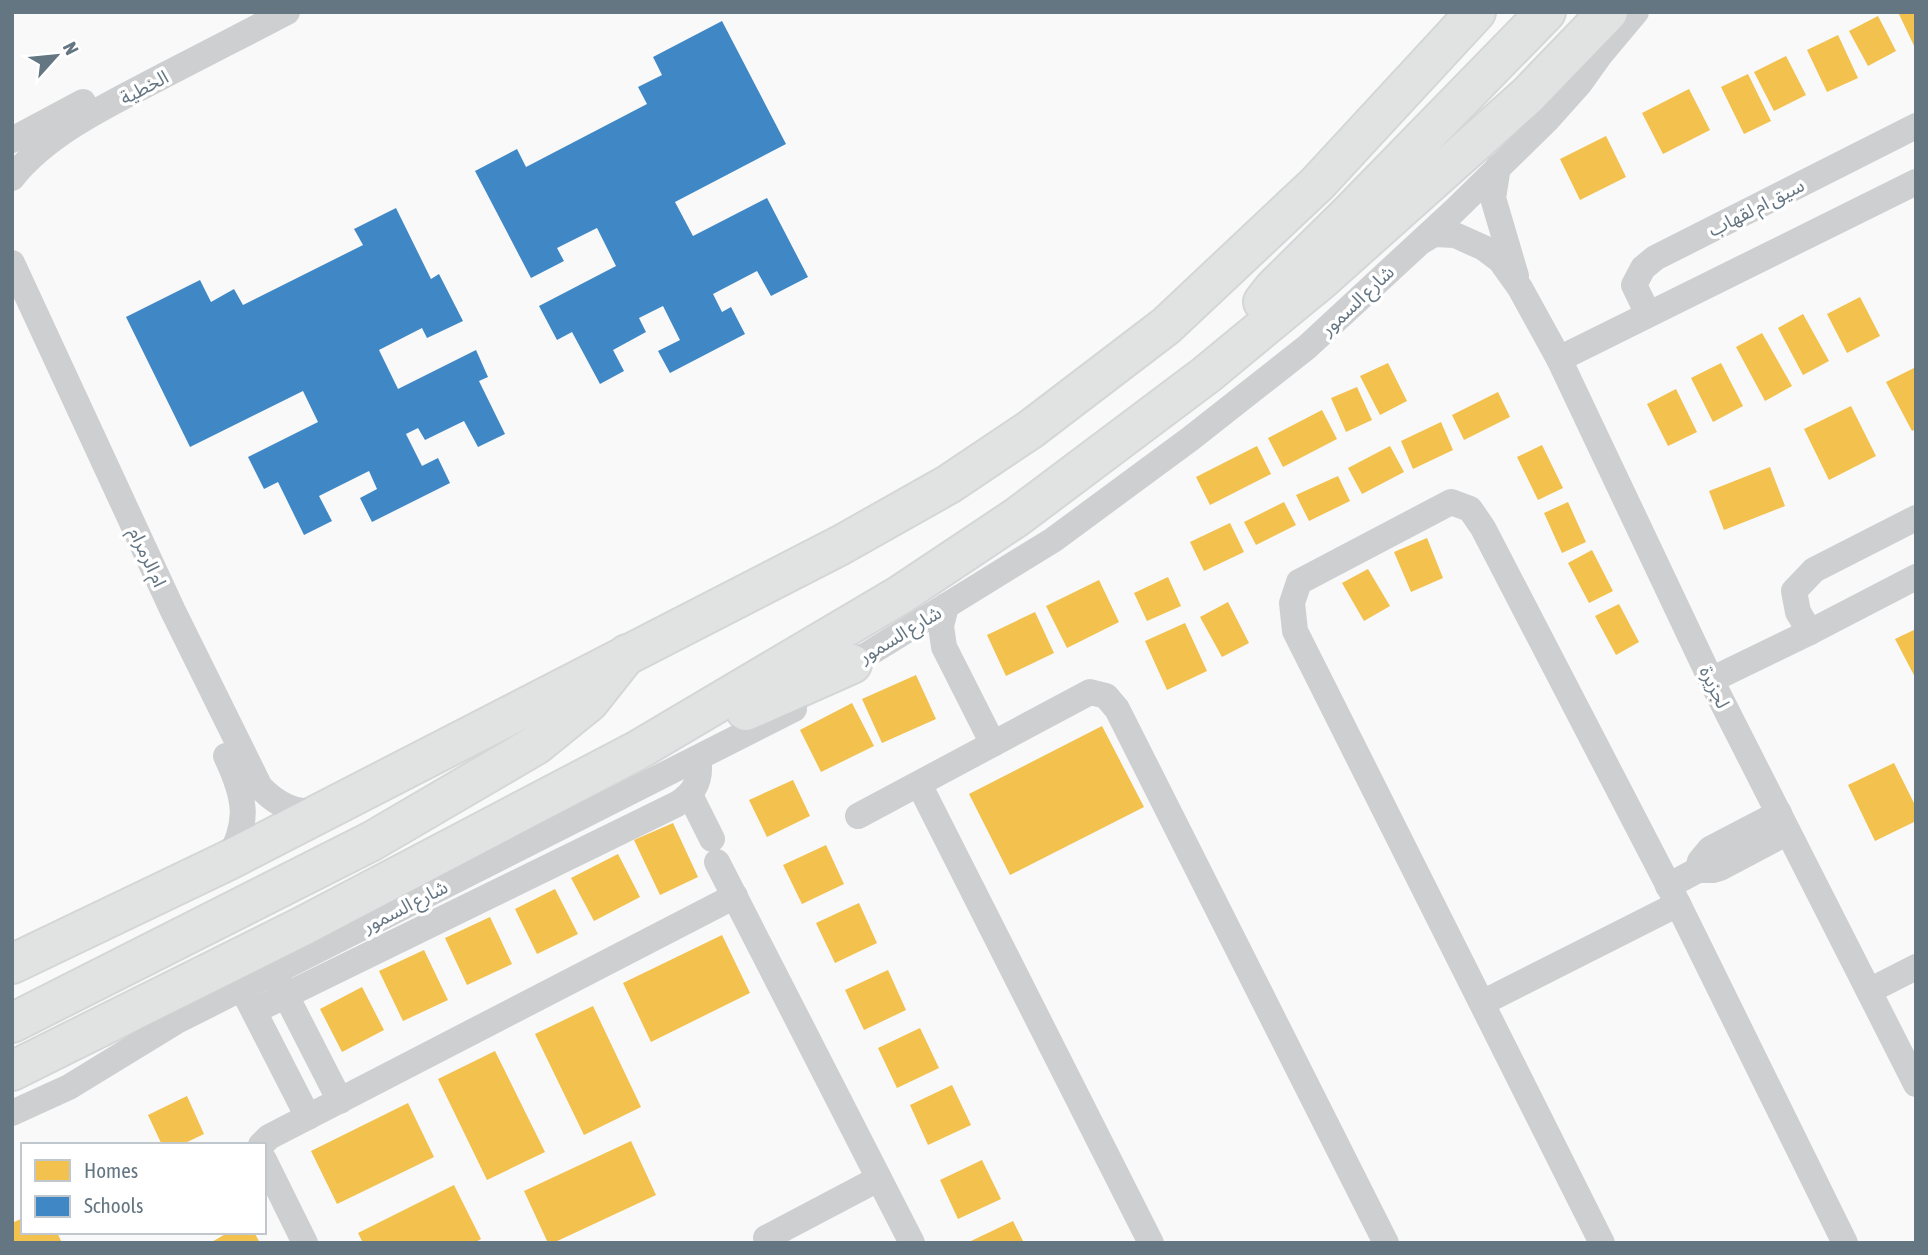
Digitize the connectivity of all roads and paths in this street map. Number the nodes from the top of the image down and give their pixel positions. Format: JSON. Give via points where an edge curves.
{"nodes":[{"id":1,"x":255,"y":12,"type":"edge"},
{"id":2,"x":287,"y":12,"type":"edge"},
{"id":3,"x":1476,"y":12,"type":"edge"},
{"id":4,"x":1546,"y":12,"type":"edge"},
{"id":5,"x":1608,"y":12,"type":"edge"},
{"id":6,"x":1636,"y":12,"type":"edge"},
{"id":7,"x":1916,"y":126,"type":"edge"},
{"id":8,"x":12,"y":140,"type":"edge"},
{"id":9,"x":1498,"y":167,"type":"junction"},
{"id":10,"x":12,"y":178,"type":"edge"},
{"id":11,"x":1916,"y":182,"type":"edge"},
{"id":12,"x":1419,"y":242,"type":"junction"},
{"id":13,"x":12,"y":263,"type":"edge"},
{"id":14,"x":1520,"y":288,"type":"junction"},
{"id":15,"x":12,"y":298,"type":"edge"},
{"id":16,"x":1648,"y":314,"type":"junction"},
{"id":17,"x":1559,"y":359,"type":"junction"},
{"id":18,"x":1206,"y":375,"type":"junction"},
{"id":19,"x":1916,"y":518,"type":"edge"},
{"id":20,"x":1916,"y":577,"type":"edge"},
{"id":21,"x":946,"y":606,"type":"junction"},
{"id":22,"x":1810,"y":632,"type":"junction"},
{"id":23,"x":901,"y":634,"type":"junction"},
{"id":24,"x":944,"y":647,"type":"junction"},
{"id":25,"x":627,"y":654,"type":"junction"},
{"id":26,"x":852,"y":664,"type":"junction"},
{"id":27,"x":1711,"y":680,"type":"junction"},
{"id":28,"x":993,"y":744,"type":"junction"},
{"id":29,"x":638,"y":750,"type":"junction"},
{"id":30,"x":698,"y":758,"type":"junction"},
{"id":31,"x":919,"y":784,"type":"junction"},
{"id":32,"x":690,"y":795,"type":"junction"},
{"id":33,"x":320,"y":813,"type":"junction"},
{"id":34,"x":858,"y":816,"type":"dead end"},
{"id":35,"x":1784,"y":822,"type":"junction"},
{"id":36,"x":227,"y":861,"type":"junction"},
{"id":37,"x":1673,"y":895,"type":"junction"},
{"id":38,"x":734,"y":896,"type":"junction"},
{"id":39,"x":12,"y":964,"type":"edge"},
{"id":40,"x":1916,"y":967,"type":"edge"},
{"id":41,"x":274,"y":972,"type":"junction"},
{"id":42,"x":1869,"y":991,"type":"junction"},
{"id":43,"x":286,"y":995,"type":"junction"},
{"id":44,"x":248,"y":1000,"type":"junction"},
{"id":45,"x":1482,"y":1003,"type":"junction"},
{"id":46,"x":12,"y":1023,"type":"edge"},
{"id":47,"x":12,"y":1071,"type":"edge"},
{"id":48,"x":1916,"y":1084,"type":"edge"},
{"id":49,"x":340,"y":1101,"type":"junction"},
{"id":50,"x":12,"y":1113,"type":"edge"},
{"id":51,"x":308,"y":1117,"type":"junction"},
{"id":52,"x":263,"y":1143,"type":"edge"},
{"id":53,"x":266,"y":1164,"type":"edge"},
{"id":54,"x":878,"y":1179,"type":"junction"},
{"id":55,"x":305,"y":1243,"type":"edge"},
{"id":56,"x":768,"y":1243,"type":"edge"},
{"id":57,"x":912,"y":1243,"type":"edge"},
{"id":58,"x":1151,"y":1243,"type":"edge"},
{"id":59,"x":1386,"y":1243,"type":"edge"},
{"id":60,"x":1602,"y":1243,"type":"edge"},
{"id":61,"x":1845,"y":1243,"type":"edge"}],
"edges":[{"from":1,"to":8,"type":"street","name":"الخطية"},
{"from":2,"to":10,"type":"street","name":"الخطية","via":[[99,111],[44,147]]},
{"from":3,"to":25,"type":"main road","via":[[1317,184],[1176,317],[1031,429],[949,484],[841,545]]},
{"from":4,"to":18,"type":"main road","via":[[1274,288]]},
{"from":5,"to":18,"type":"main road","name":"شارع السمور","via":[[1527,96],[1321,280]]},
{"from":6,"to":9,"type":"street","name":"شارع السمور","via":[[1572,92]]},
{"from":7,"to":16,"type":"street","name":"سيق ام لقهاب","via":[[1655,258],[1634,285]]},
{"from":9,"to":12,"type":"street","name":"شارع السمور"},
{"from":9,"to":14,"type":"street","name":"لجزيرة","via":[[1493,198]]},
{"from":11,"to":16,"type":"street"},
{"from":12,"to":14,"type":"street","name":"لجزيرة","via":[[1434,234],[1455,235],[1484,248],[1500,260]]},
{"from":12,"to":21,"type":"street","name":"شارع السمور","via":[[1307,346],[1190,439],[1053,540]]},
{"from":13,"to":33,"type":"street","name":"ام الرمرام","via":[[260,787],[293,810]]},
{"from":14,"to":17,"type":"street","name":"لجزيرة"},
{"from":15,"to":36,"type":"street","name":"ام الرمرام","via":[[235,776],[243,821]]},
{"from":16,"to":17,"type":"street"},
{"from":17,"to":27,"type":"street","name":"لجزيرة"},
{"from":18,"to":29,"type":"main road","name":"شارع السمور","via":[[1017,517],[900,595]]},
{"from":19,"to":22,"type":"street","via":[[1814,570],[1794,591],[1798,612]]},
{"from":20,"to":22,"type":"street"},
{"from":21,"to":23,"type":"street","name":"شارع السمور"},
{"from":21,"to":24,"type":"street"},
{"from":22,"to":27,"type":"street"},
{"from":23,"to":24,"type":"street"},
{"from":23,"to":26,"type":"street","name":"شارع السمور"},
{"from":24,"to":28,"type":"street"},
{"from":25,"to":33,"type":"main road"},
{"from":25,"to":46,"type":"main road","via":[[589,702],[536,745],[372,841]]},
{"from":26,"to":29,"type":"main road","via":[[721,722]]},
{"from":26,"to":30,"type":"street","name":"شارع السمور","via":[[824,692]]},
{"from":27,"to":35,"type":"street","name":"لجزيرة"},
{"from":28,"to":31,"type":"street"},
{"from":28,"to":59,"type":"street","via":[[1090,692],[1106,696]]},
{"from":29,"to":47,"type":"main road","name":"شارع السمور","via":[[303,926]]},
{"from":30,"to":32,"type":"street","via":[[698,781]]},
{"from":30,"to":41,"type":"street","name":"شارع السمور"},
{"from":31,"to":34,"type":"street"},
{"from":31,"to":58,"type":"street"},
{"from":32,"to":38,"type":"street"},
{"from":32,"to":43,"type":"street"},
{"from":33,"to":36,"type":"main road"},
{"from":35,"to":37,"type":"street","via":[[1710,849],[1698,870]]},
{"from":35,"to":42,"type":"street","name":"لجزيرة"},
{"from":36,"to":39,"type":"main road"},
{"from":37,"to":45,"type":"street"},
{"from":37,"to":45,"type":"street","via":[[1470,509],[1451,502],[1299,582],[1292,603],[1294,631]]},
{"from":37,"to":61,"type":"street"},
{"from":38,"to":49,"type":"street"},
{"from":38,"to":54,"type":"street"},
{"from":40,"to":42,"type":"street"},
{"from":41,"to":43,"type":"street"},
{"from":41,"to":44,"type":"street","name":"شارع السمور"},
{"from":42,"to":48,"type":"street","name":"لجزيرة"},
{"from":43,"to":44,"type":"street"},
{"from":43,"to":49,"type":"street"},
{"from":44,"to":50,"type":"street","name":"شارع السمور","via":[[155,1034],[69,1087]]},
{"from":44,"to":51,"type":"street"},
{"from":45,"to":60,"type":"street"},
{"from":49,"to":51,"type":"street"},
{"from":51,"to":52,"type":"street"},
{"from":53,"to":55,"type":"street"},
{"from":54,"to":56,"type":"street","via":[[766,1238]]},
{"from":54,"to":57,"type":"street"}]}
